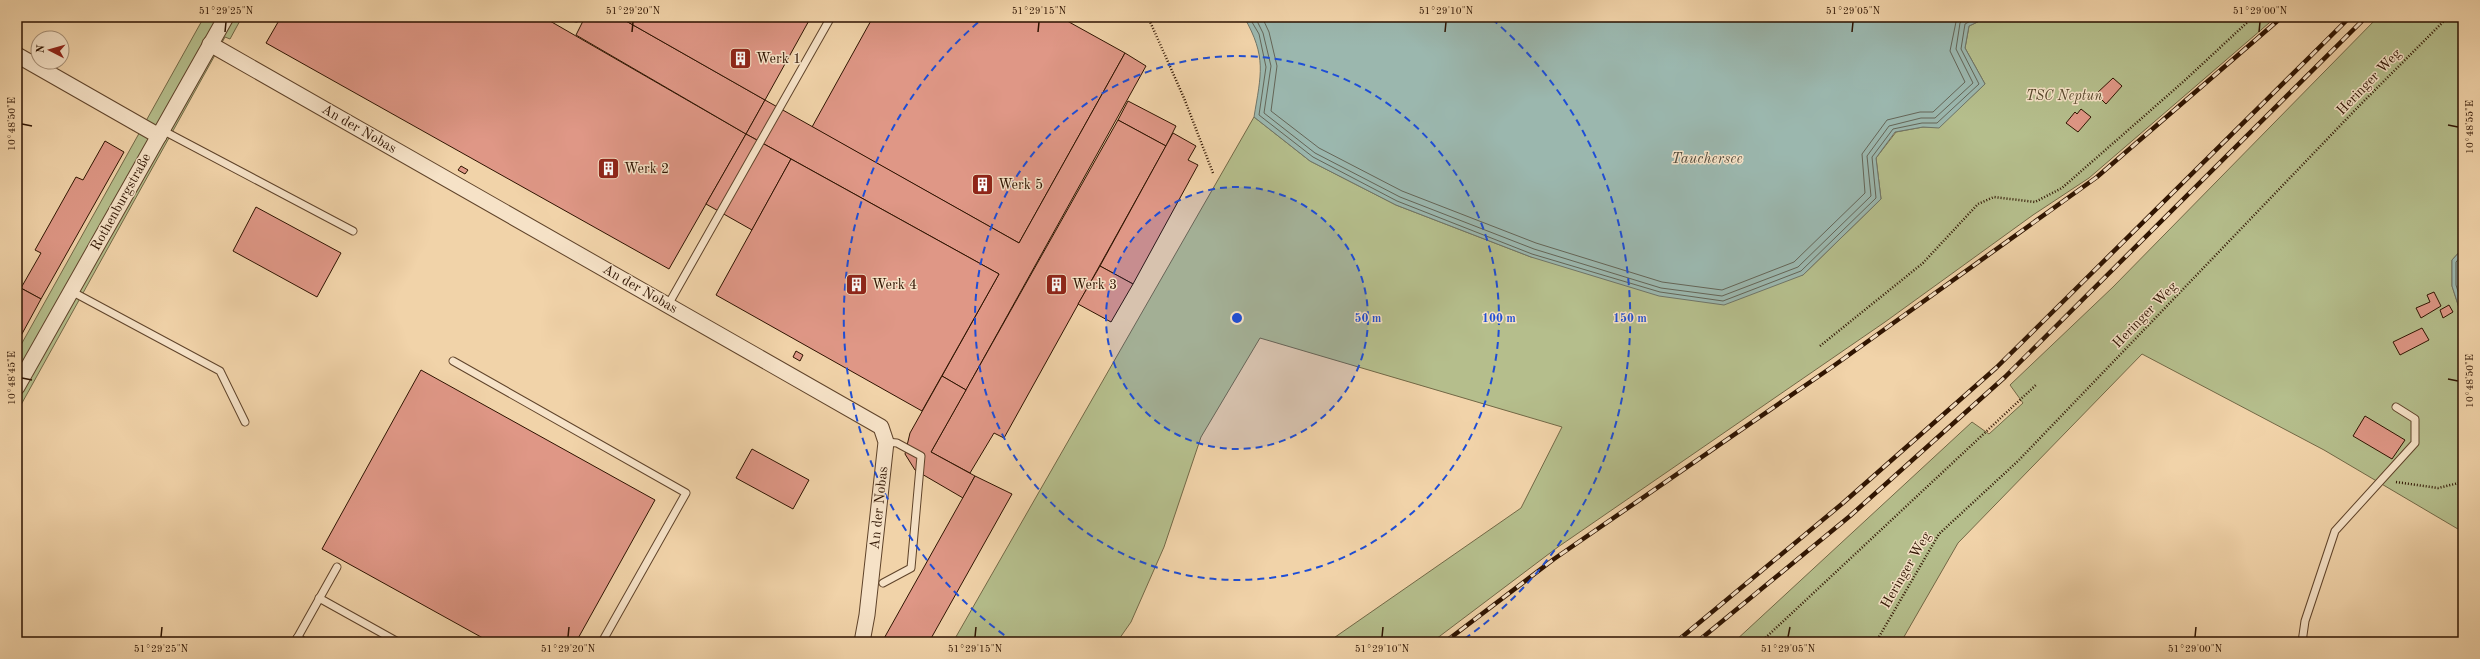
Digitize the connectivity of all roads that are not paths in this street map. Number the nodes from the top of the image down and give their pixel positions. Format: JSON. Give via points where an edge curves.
{"nodes":[{"id":1,"x":226,"y":17,"type":"edge"},
{"id":2,"x":831,"y":17,"type":"edge"},
{"id":3,"x":210,"y":44,"type":"junction"},
{"id":4,"x":17,"y":55,"type":"edge"},
{"id":5,"x":160,"y":133,"type":"junction"},
{"id":6,"x":353,"y":231,"type":"dead end"},
{"id":7,"x":71,"y":291,"type":"junction"},
{"id":8,"x":668,"y":305,"type":"junction"},
{"id":9,"x":453,"y":362,"type":"dead end"},
{"id":10,"x":17,"y":387,"type":"edge"},
{"id":11,"x":2396,"y":406,"type":"dead end"},
{"id":12,"x":245,"y":422,"type":"dead end"},
{"id":13,"x":886,"y":442,"type":"junction"},
{"id":14,"x":337,"y":567,"type":"dead end"},
{"id":15,"x":884,"y":583,"type":"dead end"},
{"id":16,"x":320,"y":598,"type":"junction"},
{"id":17,"x":296,"y":640,"type":"edge"},
{"id":18,"x":306,"y":642,"type":"edge"},
{"id":19,"x":398,"y":642,"type":"edge"},
{"id":20,"x":602,"y":642,"type":"edge"},
{"id":21,"x":862,"y":642,"type":"edge"},
{"id":22,"x":2302,"y":642,"type":"edge"}],
"edges":[{"from":1,"to":3,"type":"street","name":"Rothenburgstraße"},
{"from":2,"to":8,"type":"lane"},
{"from":3,"to":5,"type":"street","name":"Rothenburgstraße"},
{"from":3,"to":8,"type":"street","name":"An der Nobas"},
{"from":4,"to":5,"type":"street"},
{"from":5,"to":6,"type":"lane"},
{"from":5,"to":7,"type":"street","name":"Rothenburgstraße"},
{"from":7,"to":10,"type":"street","name":"Rothenburgstraße"},
{"from":7,"to":12,"type":"lane","via":[[220,371]]},
{"from":8,"to":13,"type":"street","name":"An der Nobas","via":[[869,418],[881,426]]},
{"from":9,"to":20,"type":"lane","via":[[686,493]]},
{"from":11,"to":22,"type":"lane","via":[[2415,419],[2415,443],[2335,532],[2305,621]]},
{"from":13,"to":15,"type":"lane","via":[[897,443],[921,456],[911,568]]},
{"from":13,"to":21,"type":"street","name":"An der Nobas"},
{"from":14,"to":16,"type":"lane"},
{"from":16,"to":17,"type":"lane"},
{"from":16,"to":19,"type":"lane"},
{"from":17,"to":18,"type":"lane"}]}
